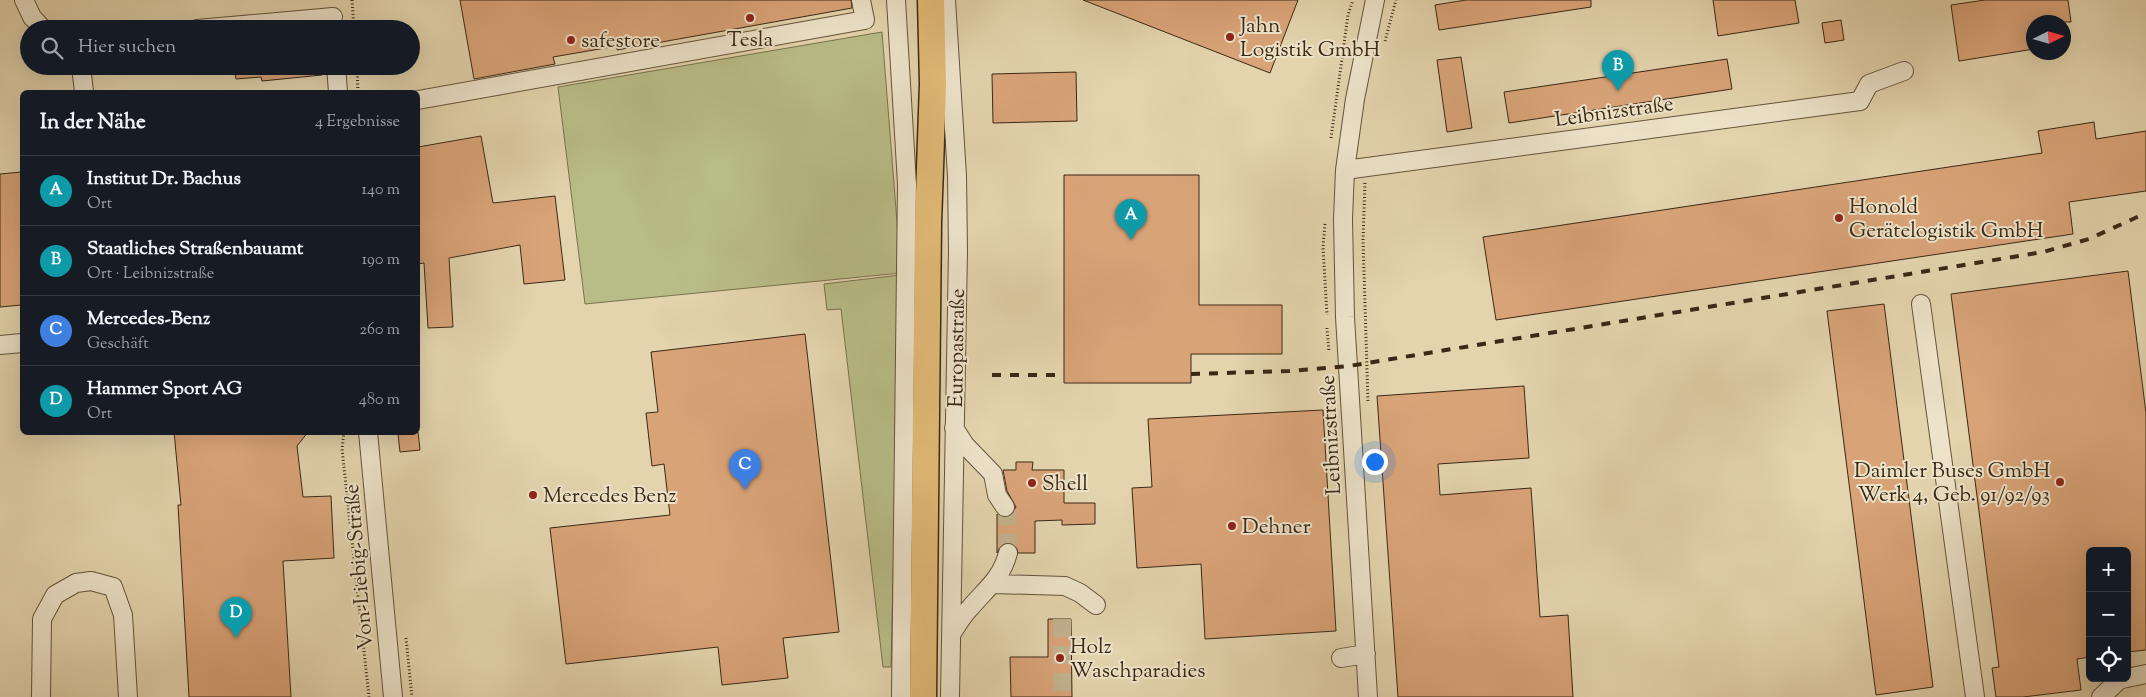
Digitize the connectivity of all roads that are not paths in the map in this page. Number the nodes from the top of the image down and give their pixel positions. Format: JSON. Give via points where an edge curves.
{"nodes":[{"id":1,"x":24,"y":0,"type":"edge"},
{"id":2,"x":861,"y":0,"type":"edge"},
{"id":3,"x":896,"y":0,"type":"edge"},
{"id":4,"x":914,"y":0,"type":"edge"},
{"id":5,"x":931,"y":0,"type":"edge"},
{"id":6,"x":946,"y":0,"type":"edge"},
{"id":7,"x":1375,"y":0,"type":"edge"},
{"id":8,"x":332,"y":15,"type":"edge"},
{"id":9,"x":35,"y":20,"type":"edge"},
{"id":10,"x":284,"y":20,"type":"edge"},
{"id":11,"x":1904,"y":71,"type":"dead end"},
{"id":12,"x":83,"y":75,"type":"edge"},
{"id":13,"x":337,"y":75,"type":"edge"},
{"id":14,"x":84,"y":90,"type":"edge"},
{"id":15,"x":338,"y":90,"type":"edge"},
{"id":16,"x":420,"y":100,"type":"edge"},
{"id":17,"x":1345,"y":170,"type":"junction"},
{"id":18,"x":928,"y":223,"type":"junction"},
{"id":19,"x":1921,"y":304,"type":"dead end"},
{"id":20,"x":20,"y":342,"type":"edge"},
{"id":21,"x":0,"y":345,"type":"edge"},
{"id":22,"x":954,"y":428,"type":"junction"},
{"id":23,"x":368,"y":435,"type":"edge"},
{"id":24,"x":1004,"y":507,"type":"tunnel mouth"},
{"id":25,"x":1008,"y":553,"type":"tunnel mouth"},
{"id":26,"x":994,"y":584,"type":"junction"},
{"id":27,"x":1096,"y":605,"type":"dead end"},
{"id":28,"x":952,"y":633,"type":"junction"},
{"id":29,"x":1366,"y":654,"type":"junction"},
{"id":30,"x":1341,"y":658,"type":"dead end"},
{"id":31,"x":2146,"y":674,"type":"edge"},
{"id":32,"x":2131,"y":677,"type":"edge"},
{"id":33,"x":2117,"y":682,"type":"edge"},
{"id":34,"x":41,"y":697,"type":"edge"},
{"id":35,"x":128,"y":697,"type":"edge"},
{"id":36,"x":393,"y":697,"type":"edge"},
{"id":37,"x":901,"y":697,"type":"edge"},
{"id":38,"x":923,"y":697,"type":"edge"},
{"id":39,"x":950,"y":697,"type":"edge"},
{"id":40,"x":1368,"y":697,"type":"edge"},
{"id":41,"x":1975,"y":697,"type":"edge"},
{"id":42,"x":2101,"y":697,"type":"edge"}],
"edges":[{"from":1,"to":9,"type":"street"},
{"from":2,"to":16,"type":"street","via":[[864,20]]},
{"from":3,"to":37,"type":"street","via":[[907,184]]},
{"from":4,"to":18,"type":"highway","name":"Europastraße"},
{"from":5,"to":18,"type":"highway","name":"Europastraße","via":[[933,84]]},
{"from":6,"to":22,"type":"street","name":"Europastraße","via":[[957,176]]},
{"from":7,"to":17,"type":"street","name":"Leibnizstraße"},
{"from":8,"to":10,"type":"street"},
{"from":11,"to":17,"type":"street","name":"Leibnizstraße","via":[[1869,84],[1860,100]]},
{"from":12,"to":14,"type":"street"},
{"from":13,"to":15,"type":"street"},
{"from":17,"to":29,"type":"street","name":"Leibnizstraße","via":[[1345,317]]},
{"from":18,"to":38,"type":"highway","name":"Europastraße"},
{"from":19,"to":41,"type":"street"},
{"from":20,"to":21,"type":"street"},
{"from":22,"to":24,"type":"street","via":[[964,445],[993,474],[997,495]]},
{"from":22,"to":28,"type":"street","name":"Europastraße"},
{"from":23,"to":36,"type":"street","name":"Von-Liebig-Straße"},
{"from":25,"to":26,"type":"street","via":[[1004,568]]},
{"from":26,"to":27,"type":"street","via":[[1065,586]]},
{"from":26,"to":28,"type":"street","via":[[970,608]]},
{"from":28,"to":39,"type":"street","name":"Europastraße"},
{"from":29,"to":30,"type":"street"},
{"from":29,"to":40,"type":"street","name":"Leibnizstraße"},
{"from":31,"to":32,"type":"street"},
{"from":33,"to":42,"type":"street"},
{"from":34,"to":35,"type":"street","via":[[42,620],[54,595],[76,583],[91,581],[113,586],[123,615]]}]}
